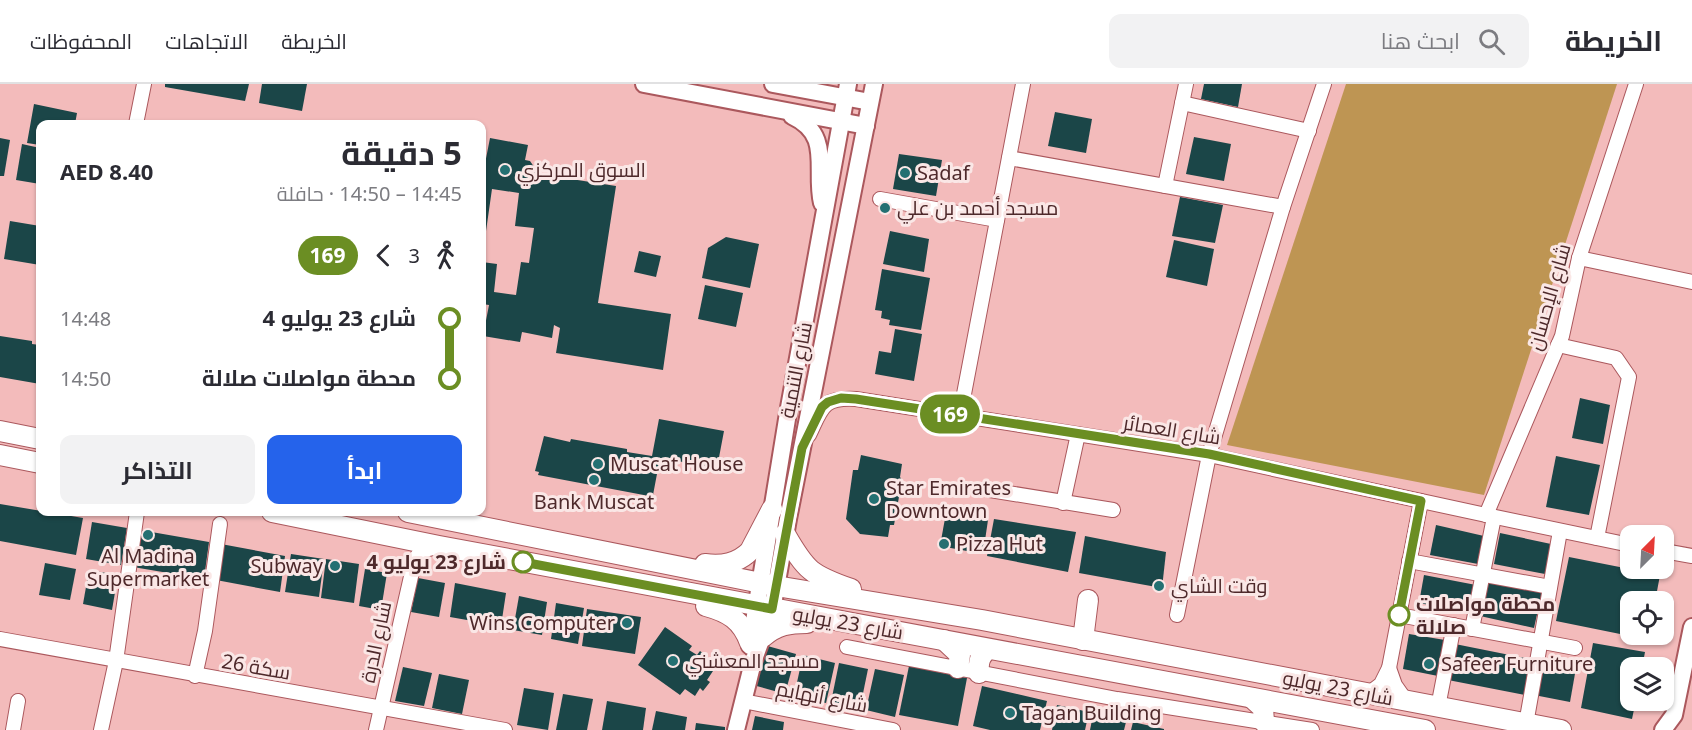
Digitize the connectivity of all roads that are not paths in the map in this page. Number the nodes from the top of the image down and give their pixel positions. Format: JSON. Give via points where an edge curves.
{"nodes":[{"id":1,"x":144,"y":84,"type":"edge"},
{"id":2,"x":644,"y":84,"type":"edge"},
{"id":3,"x":874,"y":84,"type":"edge"},
{"id":4,"x":1023,"y":84,"type":"edge"},
{"id":5,"x":1186,"y":84,"type":"edge"},
{"id":6,"x":1324,"y":84,"type":"edge"},
{"id":7,"x":1636,"y":84,"type":"edge"},
{"id":8,"x":789,"y":85,"type":"edge"},
{"id":9,"x":846,"y":90,"type":"edge"},
{"id":10,"x":870,"y":102,"type":"junction"},
{"id":11,"x":1182,"y":103,"type":"junction"},
{"id":12,"x":780,"y":110,"type":"junction"},
{"id":13,"x":137,"y":120,"type":"edge"},
{"id":14,"x":841,"y":121,"type":"junction"},
{"id":15,"x":866,"y":126,"type":"junction"},
{"id":16,"x":1308,"y":131,"type":"junction"},
{"id":17,"x":1009,"y":158,"type":"junction"},
{"id":18,"x":1165,"y":186,"type":"junction"},
{"id":19,"x":880,"y":199,"type":"dead end"},
{"id":20,"x":1283,"y":207,"type":"junction"},
{"id":21,"x":825,"y":213,"type":"junction"},
{"id":22,"x":997,"y":220,"type":"junction"},
{"id":23,"x":1579,"y":258,"type":"junction"},
{"id":24,"x":1692,"y":282,"type":"edge"},
{"id":25,"x":1558,"y":345,"type":"junction"},
{"id":26,"x":960,"y":415,"type":"junction"},
{"id":27,"x":0,"y":431,"type":"edge"},
{"id":28,"x":1078,"y":434,"type":"junction"},
{"id":29,"x":36,"y":438,"type":"edge"},
{"id":30,"x":802,"y":448,"type":"junction"},
{"id":31,"x":1209,"y":454,"type":"junction"},
{"id":32,"x":0,"y":455,"type":"edge"},
{"id":33,"x":36,"y":462,"type":"edge"},
{"id":34,"x":990,"y":490,"type":"dead end"},
{"id":35,"x":1421,"y":501,"type":"junction"},
{"id":36,"x":1063,"y":503,"type":"junction"},
{"id":37,"x":772,"y":509,"type":"junction"},
{"id":38,"x":1113,"y":510,"type":"dead end"},
{"id":39,"x":135,"y":516,"type":"edge"},
{"id":40,"x":291,"y":516,"type":"edge"},
{"id":41,"x":428,"y":516,"type":"edge"},
{"id":42,"x":1490,"y":516,"type":"junction"},
{"id":43,"x":220,"y":524,"type":"dead end"},
{"id":44,"x":1560,"y":531,"type":"junction"},
{"id":45,"x":785,"y":534,"type":"junction"},
{"id":46,"x":396,"y":538,"type":"junction"},
{"id":47,"x":1598,"y":538,"type":"junction"},
{"id":48,"x":1620,"y":543,"type":"edge"},
{"id":49,"x":439,"y":546,"type":"junction"},
{"id":50,"x":1674,"y":553,"type":"edge"},
{"id":51,"x":1692,"y":556,"type":"edge"},
{"id":52,"x":1409,"y":561,"type":"junction"},
{"id":53,"x":414,"y":562,"type":"junction"},
{"id":54,"x":671,"y":564,"type":"junction"},
{"id":55,"x":1483,"y":575,"type":"junction"},
{"id":56,"x":768,"y":584,"type":"junction"},
{"id":57,"x":1550,"y":587,"type":"junction"},
{"id":58,"x":669,"y":590,"type":"junction"},
{"id":59,"x":1089,"y":600,"type":"dead end"},
{"id":60,"x":896,"y":604,"type":"junction"},
{"id":61,"x":764,"y":608,"type":"junction"},
{"id":62,"x":1177,"y":615,"type":"dead end"},
{"id":63,"x":1399,"y":615,"type":"junction"},
{"id":64,"x":1454,"y":625,"type":"junction"},
{"id":65,"x":863,"y":626,"type":"junction"},
{"id":66,"x":1692,"y":627,"type":"edge"},
{"id":67,"x":1472,"y":629,"type":"junction"},
{"id":68,"x":0,"y":639,"type":"edge"},
{"id":69,"x":1083,"y":639,"type":"junction"},
{"id":70,"x":944,"y":640,"type":"junction"},
{"id":71,"x":1540,"y":642,"type":"junction"},
{"id":72,"x":755,"y":647,"type":"junction"},
{"id":73,"x":847,"y":647,"type":"dead end"},
{"id":74,"x":1575,"y":648,"type":"dead end"},
{"id":75,"x":988,"y":649,"type":"junction"},
{"id":76,"x":116,"y":661,"type":"junction"},
{"id":77,"x":1389,"y":668,"type":"junction"},
{"id":78,"x":958,"y":669,"type":"junction"},
{"id":79,"x":979,"y":673,"type":"junction"},
{"id":80,"x":195,"y":676,"type":"junction"},
{"id":81,"x":1368,"y":694,"type":"junction"},
{"id":82,"x":1252,"y":698,"type":"junction"},
{"id":83,"x":18,"y":701,"type":"dead end"},
{"id":84,"x":743,"y":701,"type":"junction"},
{"id":85,"x":1407,"y":702,"type":"junction"},
{"id":86,"x":1290,"y":705,"type":"junction"},
{"id":87,"x":1438,"y":707,"type":"junction"},
{"id":88,"x":382,"y":708,"type":"junction"},
{"id":89,"x":1269,"y":722,"type":"junction"},
{"id":90,"x":1676,"y":723,"type":"edge"},
{"id":91,"x":1526,"y":724,"type":"junction"},
{"id":92,"x":467,"y":727,"type":"edge"},
{"id":93,"x":13,"y":730,"type":"edge"},
{"id":94,"x":101,"y":730,"type":"edge"},
{"id":95,"x":376,"y":730,"type":"edge"},
{"id":96,"x":506,"y":730,"type":"edge"},
{"id":97,"x":736,"y":730,"type":"edge"},
{"id":98,"x":893,"y":730,"type":"edge"},
{"id":99,"x":1312,"y":730,"type":"edge"},
{"id":100,"x":1425,"y":730,"type":"edge"},
{"id":101,"x":1561,"y":730,"type":"edge"},
{"id":102,"x":1663,"y":730,"type":"edge"}],
"edges":[{"from":1,"to":13,"type":"street"},
{"from":2,"to":12,"type":"street"},
{"from":3,"to":10,"type":"street","name":"شارع التنمية"},
{"from":4,"to":17,"type":"street"},
{"from":5,"to":11,"type":"street"},
{"from":6,"to":16,"type":"street"},
{"from":7,"to":23,"type":"street","name":"شارع الإحسان"},
{"from":8,"to":9,"type":"street"},
{"from":9,"to":10,"type":"street"},
{"from":9,"to":14,"type":"street","name":"شارع التنمية"},
{"from":10,"to":15,"type":"street","name":"شارع التنمية"},
{"from":11,"to":16,"type":"street"},
{"from":11,"to":18,"type":"street"},
{"from":12,"to":14,"type":"street"},
{"from":12,"to":21,"type":"street","via":[[806,124],[816,138]]},
{"from":14,"to":15,"type":"street"},
{"from":14,"to":21,"type":"street","name":"شارع التنمية"},
{"from":15,"to":30,"type":"street","name":"شارع التنمية"},
{"from":16,"to":20,"type":"street"},
{"from":17,"to":18,"type":"street"},
{"from":17,"to":22,"type":"street"},
{"from":18,"to":20,"type":"street"},
{"from":19,"to":22,"type":"street"},
{"from":20,"to":31,"type":"street"},
{"from":21,"to":37,"type":"street","name":"شارع التنمية"},
{"from":22,"to":26,"type":"street"},
{"from":23,"to":24,"type":"street"},
{"from":23,"to":25,"type":"street","name":"شارع الإحسان"},
{"from":25,"to":42,"type":"street","name":"شارع الإحسان"},
{"from":25,"to":47,"type":"street","via":[[1616,358],[1629,376]]},
{"from":26,"to":28,"type":"street","name":"شارع العمائر"},
{"from":26,"to":30,"type":"street","name":"شارع العمائر","via":[[841,398],[822,407]]},
{"from":27,"to":29,"type":"main road"},
{"from":28,"to":31,"type":"street","name":"شارع العمائر"},
{"from":28,"to":36,"type":"street"},
{"from":30,"to":45,"type":"street","name":"شارع التنمية"},
{"from":31,"to":35,"type":"street","name":"شارع العمائر"},
{"from":31,"to":62,"type":"street"},
{"from":32,"to":33,"type":"main road"},
{"from":34,"to":36,"type":"street"},
{"from":35,"to":42,"type":"street","name":"شارع العمائر"},
{"from":35,"to":52,"type":"street"},
{"from":36,"to":38,"type":"street"},
{"from":37,"to":54,"type":"main road","via":[[750,551],[738,560],[719,565],[680,561]]},
{"from":37,"to":56,"type":"street","name":"شارع التنمية"},
{"from":39,"to":76,"type":"street"},
{"from":40,"to":46,"type":"main road","name":"شارع 23 يوليو"},
{"from":41,"to":54,"type":"main road","name":"شارع 23 يوليو"},
{"from":42,"to":44,"type":"street","name":"شارع العمائر"},
{"from":42,"to":55,"type":"street","name":"شارع الإحسان"},
{"from":43,"to":80,"type":"street"},
{"from":44,"to":47,"type":"street","name":"شارع العمائر"},
{"from":44,"to":57,"type":"street"},
{"from":45,"to":56,"type":"street","name":"شارع التنمية"},
{"from":45,"to":60,"type":"main road","via":[[802,563],[815,575]]},
{"from":46,"to":49,"type":"main road","name":"شارع 23 يوليو"},
{"from":46,"to":53,"type":"street","via":[[410,547]]},
{"from":47,"to":48,"type":"street","name":"شارع العمائر"},
{"from":49,"to":53,"type":"street","via":[[421,551]]},
{"from":49,"to":58,"type":"main road","name":"شارع 23 يوليو"},
{"from":50,"to":51,"type":"street"},
{"from":52,"to":55,"type":"street"},
{"from":52,"to":63,"type":"street"},
{"from":53,"to":88,"type":"street","name":"شارع الدرة"},
{"from":54,"to":56,"type":"main road","name":"شارع 23 يوليو"},
{"from":55,"to":57,"type":"street"},
{"from":55,"to":67,"type":"street","name":"شارع الإحسان"},
{"from":56,"to":60,"type":"main road","name":"شارع 23 يوليو"},
{"from":56,"to":61,"type":"street","name":"شارع التنمية"},
{"from":57,"to":71,"type":"street"},
{"from":58,"to":61,"type":"main road","name":"شارع 23 يوليو"},
{"from":58,"to":72,"type":"main road","via":[[678,598],[731,616]]},
{"from":59,"to":69,"type":"main road"},
{"from":60,"to":69,"type":"main road","name":"شارع 23 يوليو"},
{"from":61,"to":65,"type":"main road","name":"شارع 23 يوليو"},
{"from":61,"to":72,"type":"street","name":"شارع التنمية"},
{"from":63,"to":64,"type":"street"},
{"from":63,"to":77,"type":"street"},
{"from":64,"to":67,"type":"street"},
{"from":64,"to":87,"type":"street"},
{"from":65,"to":70,"type":"main road","name":"شارع 23 يوليو"},
{"from":65,"to":72,"type":"main road","via":[[842,629],[784,624],[775,627]]},
{"from":66,"to":90,"type":"street"},
{"from":67,"to":71,"type":"street"},
{"from":68,"to":76,"type":"street","name":"سكة 26"},
{"from":69,"to":81,"type":"main road","name":"شارع 23 يوليو"},
{"from":70,"to":75,"type":"main road","name":"شارع 23 يوليو"},
{"from":70,"to":78,"type":"main road","via":[[960,655]]},
{"from":71,"to":74,"type":"street"},
{"from":71,"to":91,"type":"street"},
{"from":72,"to":84,"type":"street","name":"شارع التنمية"},
{"from":73,"to":78,"type":"street"},
{"from":75,"to":79,"type":"main road","via":[[978,663]]},
{"from":75,"to":82,"type":"main road","name":"شارع 23 يوليو"},
{"from":76,"to":80,"type":"street","name":"سكة 26"},
{"from":76,"to":94,"type":"street"},
{"from":77,"to":81,"type":"street","via":[[1381,684]]},
{"from":77,"to":85,"type":"street"},
{"from":78,"to":79,"type":"street"},
{"from":79,"to":89,"type":"street"},
{"from":80,"to":88,"type":"street","name":"سكة 26"},
{"from":81,"to":85,"type":"main road","name":"شارع 23 يوليو"},
{"from":82,"to":86,"type":"main road","name":"شارع 23 يوليو"},
{"from":82,"to":89,"type":"main road","via":[[1263,708]]},
{"from":83,"to":93,"type":"street"},
{"from":84,"to":97,"type":"street","name":"شارع التنمية"},
{"from":84,"to":98,"type":"street","name":"شارع أنهايم"},
{"from":85,"to":87,"type":"main road","name":"شارع 23 يوليو"},
{"from":86,"to":89,"type":"main road","via":[[1275,712]]},
{"from":86,"to":100,"type":"main road","name":"شارع 23 يوليو"},
{"from":87,"to":91,"type":"main road","name":"شارع 23 يوليو"},
{"from":88,"to":92,"type":"street","name":"سكة 26"},
{"from":88,"to":95,"type":"street","name":"شارع الدرة"},
{"from":89,"to":99,"type":"street"},
{"from":90,"to":102,"type":"street"},
{"from":91,"to":101,"type":"main road","name":"شارع 23 يوليو"},
{"from":92,"to":96,"type":"street","name":"سكة 26"}]}
